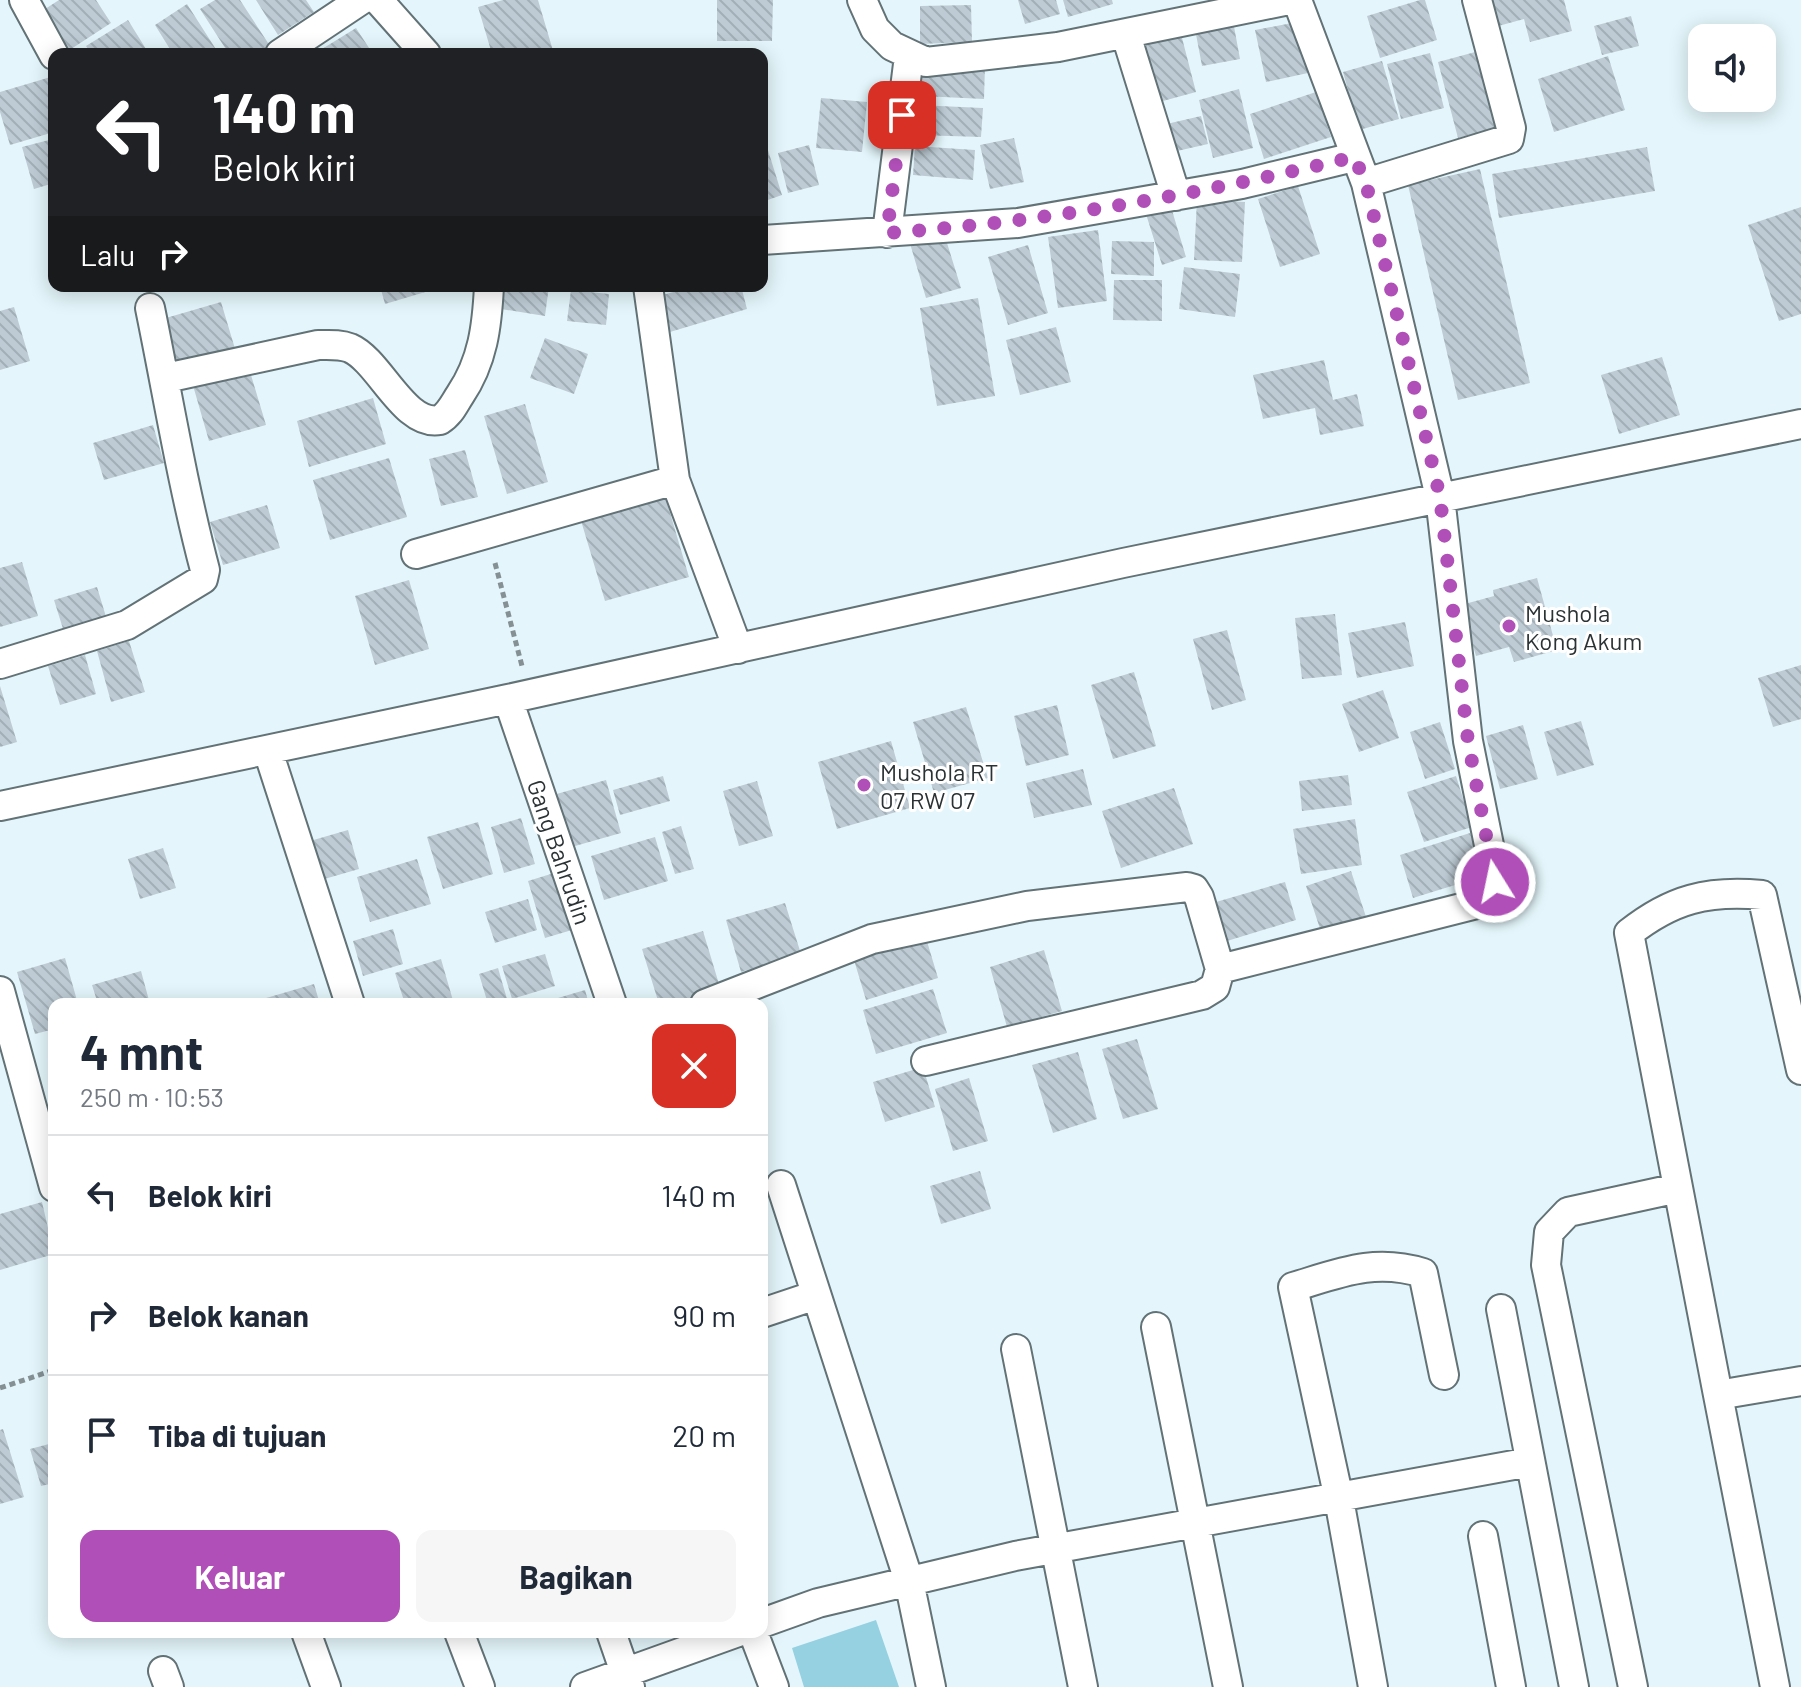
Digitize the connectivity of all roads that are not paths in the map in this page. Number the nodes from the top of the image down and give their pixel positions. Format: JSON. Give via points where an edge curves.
{"nodes":[{"id":1,"x":24,"y":0,"type":"edge"},
{"id":2,"x":361,"y":0,"type":"edge"},
{"id":3,"x":378,"y":0,"type":"edge"},
{"id":4,"x":862,"y":0,"type":"edge"},
{"id":5,"x":1289,"y":0,"type":"edge"},
{"id":6,"x":1297,"y":0,"type":"edge"},
{"id":7,"x":1477,"y":0,"type":"edge"},
{"id":8,"x":1126,"y":35,"type":"junction"},
{"id":9,"x":50,"y":48,"type":"edge"},
{"id":10,"x":289,"y":48,"type":"edge"},
{"id":11,"x":421,"y":48,"type":"edge"},
{"id":12,"x":909,"y":56,"type":"junction"},
{"id":13,"x":1354,"y":157,"type":"junction"},
{"id":14,"x":1366,"y":183,"type":"junction"},
{"id":15,"x":1176,"y":196,"type":"junction"},
{"id":16,"x":887,"y":233,"type":"junction"},
{"id":17,"x":768,"y":240,"type":"edge"},
{"id":18,"x":489,"y":292,"type":"edge"},
{"id":19,"x":649,"y":292,"type":"edge"},
{"id":20,"x":150,"y":308,"type":"dead end"},
{"id":21,"x":166,"y":378,"type":"junction"},
{"id":22,"x":1801,"y":424,"type":"edge"},
{"id":23,"x":675,"y":480,"type":"junction"},
{"id":24,"x":1440,"y":497,"type":"junction"},
{"id":25,"x":416,"y":554,"type":"dead end"},
{"id":26,"x":738,"y":649,"type":"junction"},
{"id":27,"x":0,"y":664,"type":"edge"},
{"id":28,"x":518,"y":697,"type":"junction"},
{"id":29,"x":268,"y":751,"type":"junction"},
{"id":30,"x":0,"y":806,"type":"edge"},
{"id":31,"x":1220,"y":969,"type":"junction"},
{"id":32,"x":0,"y":991,"type":"edge"},
{"id":33,"x":348,"y":998,"type":"edge"},
{"id":34,"x":610,"y":998,"type":"edge"},
{"id":35,"x":720,"y":998,"type":"edge"},
{"id":36,"x":1795,"y":1001,"type":"edge"},
{"id":37,"x":926,"y":1061,"type":"dead end"},
{"id":38,"x":1801,"y":1070,"type":"edge"},
{"id":39,"x":48,"y":1165,"type":"edge"},
{"id":40,"x":781,"y":1185,"type":"dead end"},
{"id":41,"x":1678,"y":1188,"type":"junction"},
{"id":42,"x":816,"y":1295,"type":"junction"},
{"id":43,"x":1501,"y":1309,"type":"dead end"},
{"id":44,"x":768,"y":1311,"type":"edge"},
{"id":45,"x":1156,"y":1327,"type":"dead end"},
{"id":46,"x":1016,"y":1349,"type":"dead end"},
{"id":47,"x":1444,"y":1375,"type":"dead end"},
{"id":48,"x":1801,"y":1381,"type":"edge"},
{"id":49,"x":1718,"y":1395,"type":"junction"},
{"id":50,"x":1530,"y":1462,"type":"junction"},
{"id":51,"x":1339,"y":1499,"type":"junction"},
{"id":52,"x":1196,"y":1524,"type":"junction"},
{"id":53,"x":1483,"y":1536,"type":"dead end"},
{"id":54,"x":1055,"y":1549,"type":"junction"},
{"id":55,"x":909,"y":1581,"type":"junction"},
{"id":56,"x":768,"y":1621,"type":"edge"},
{"id":57,"x":308,"y":1638,"type":"edge"},
{"id":58,"x":461,"y":1638,"type":"edge"},
{"id":59,"x":613,"y":1638,"type":"edge"},
{"id":60,"x":724,"y":1638,"type":"edge"},
{"id":61,"x":755,"y":1638,"type":"edge"},
{"id":62,"x":628,"y":1680,"type":"edge"},
{"id":63,"x":326,"y":1687,"type":"edge"},
{"id":64,"x":480,"y":1687,"type":"edge"},
{"id":65,"x":585,"y":1687,"type":"edge"},
{"id":66,"x":774,"y":1687,"type":"edge"},
{"id":67,"x":931,"y":1687,"type":"edge"},
{"id":68,"x":1083,"y":1687,"type":"edge"},
{"id":69,"x":1228,"y":1687,"type":"edge"},
{"id":70,"x":1373,"y":1687,"type":"edge"},
{"id":71,"x":1511,"y":1687,"type":"edge"},
{"id":72,"x":1574,"y":1687,"type":"edge"},
{"id":73,"x":1633,"y":1687,"type":"edge"},
{"id":74,"x":1775,"y":1687,"type":"edge"}],
"edges":[{"from":1,"to":9,"type":"street"},
{"from":2,"to":10,"type":"street"},
{"from":3,"to":11,"type":"street"},
{"from":4,"to":12,"type":"street","via":[[875,29]]},
{"from":5,"to":8,"type":"street"},
{"from":6,"to":13,"type":"street"},
{"from":7,"to":14,"type":"street","via":[[1509,139]]},
{"from":8,"to":12,"type":"street","via":[[949,62]]},
{"from":8,"to":15,"type":"street"},
{"from":12,"to":16,"type":"street"},
{"from":13,"to":14,"type":"street"},
{"from":13,"to":15,"type":"street"},
{"from":14,"to":24,"type":"street"},
{"from":15,"to":16,"type":"street","via":[[1018,223]]},
{"from":16,"to":17,"type":"street"},
{"from":18,"to":21,"type":"street","via":[[487,332],[474,374],[440,420],[418,415],[362,355],[340,345],[318,345]]},
{"from":19,"to":23,"type":"street"},
{"from":20,"to":21,"type":"street"},
{"from":21,"to":27,"type":"street","via":[[174,444],[205,570],[201,582],[105,634]]},
{"from":22,"to":24,"type":"street"},
{"from":23,"to":25,"type":"street"},
{"from":23,"to":26,"type":"street"},
{"from":24,"to":26,"type":"street"},
{"from":24,"to":31,"type":"street","via":[[1468,741],[1494,893],[1477,904]]},
{"from":26,"to":28,"type":"street"},
{"from":28,"to":29,"type":"street"},
{"from":28,"to":34,"type":"street","name":"Gang Bahrudin"},
{"from":29,"to":30,"type":"street"},
{"from":29,"to":33,"type":"street"},
{"from":31,"to":35,"type":"street","via":[[1199,897],[1187,887],[1027,906],[872,939]]},
{"from":31,"to":37,"type":"street","via":[[1215,987],[1202,995]]},
{"from":32,"to":39,"type":"street"},
{"from":36,"to":38,"type":"street"},
{"from":36,"to":41,"type":"street","via":[[1762,895],[1723,891],[1659,910],[1629,933]]},
{"from":40,"to":42,"type":"street"},
{"from":41,"to":49,"type":"street"},
{"from":41,"to":73,"type":"street","via":[[1568,1212],[1549,1232],[1546,1265]]},
{"from":42,"to":44,"type":"street"},
{"from":42,"to":55,"type":"street"},
{"from":43,"to":50,"type":"street"},
{"from":45,"to":52,"type":"street"},
{"from":46,"to":54,"type":"street"},
{"from":47,"to":51,"type":"street","via":[[1423,1273],[1366,1265],[1293,1287]]},
{"from":48,"to":49,"type":"street"},
{"from":49,"to":74,"type":"street"},
{"from":50,"to":51,"type":"street"},
{"from":50,"to":72,"type":"street"},
{"from":51,"to":52,"type":"street"},
{"from":51,"to":70,"type":"street"},
{"from":52,"to":54,"type":"street"},
{"from":52,"to":69,"type":"street"},
{"from":53,"to":71,"type":"street"},
{"from":54,"to":55,"type":"street"},
{"from":54,"to":68,"type":"street"},
{"from":55,"to":56,"type":"street"},
{"from":55,"to":67,"type":"street"},
{"from":57,"to":63,"type":"street"},
{"from":58,"to":64,"type":"street"},
{"from":59,"to":62,"type":"street"},
{"from":60,"to":62,"type":"street"},
{"from":61,"to":66,"type":"street"},
{"from":62,"to":65,"type":"street"}]}
